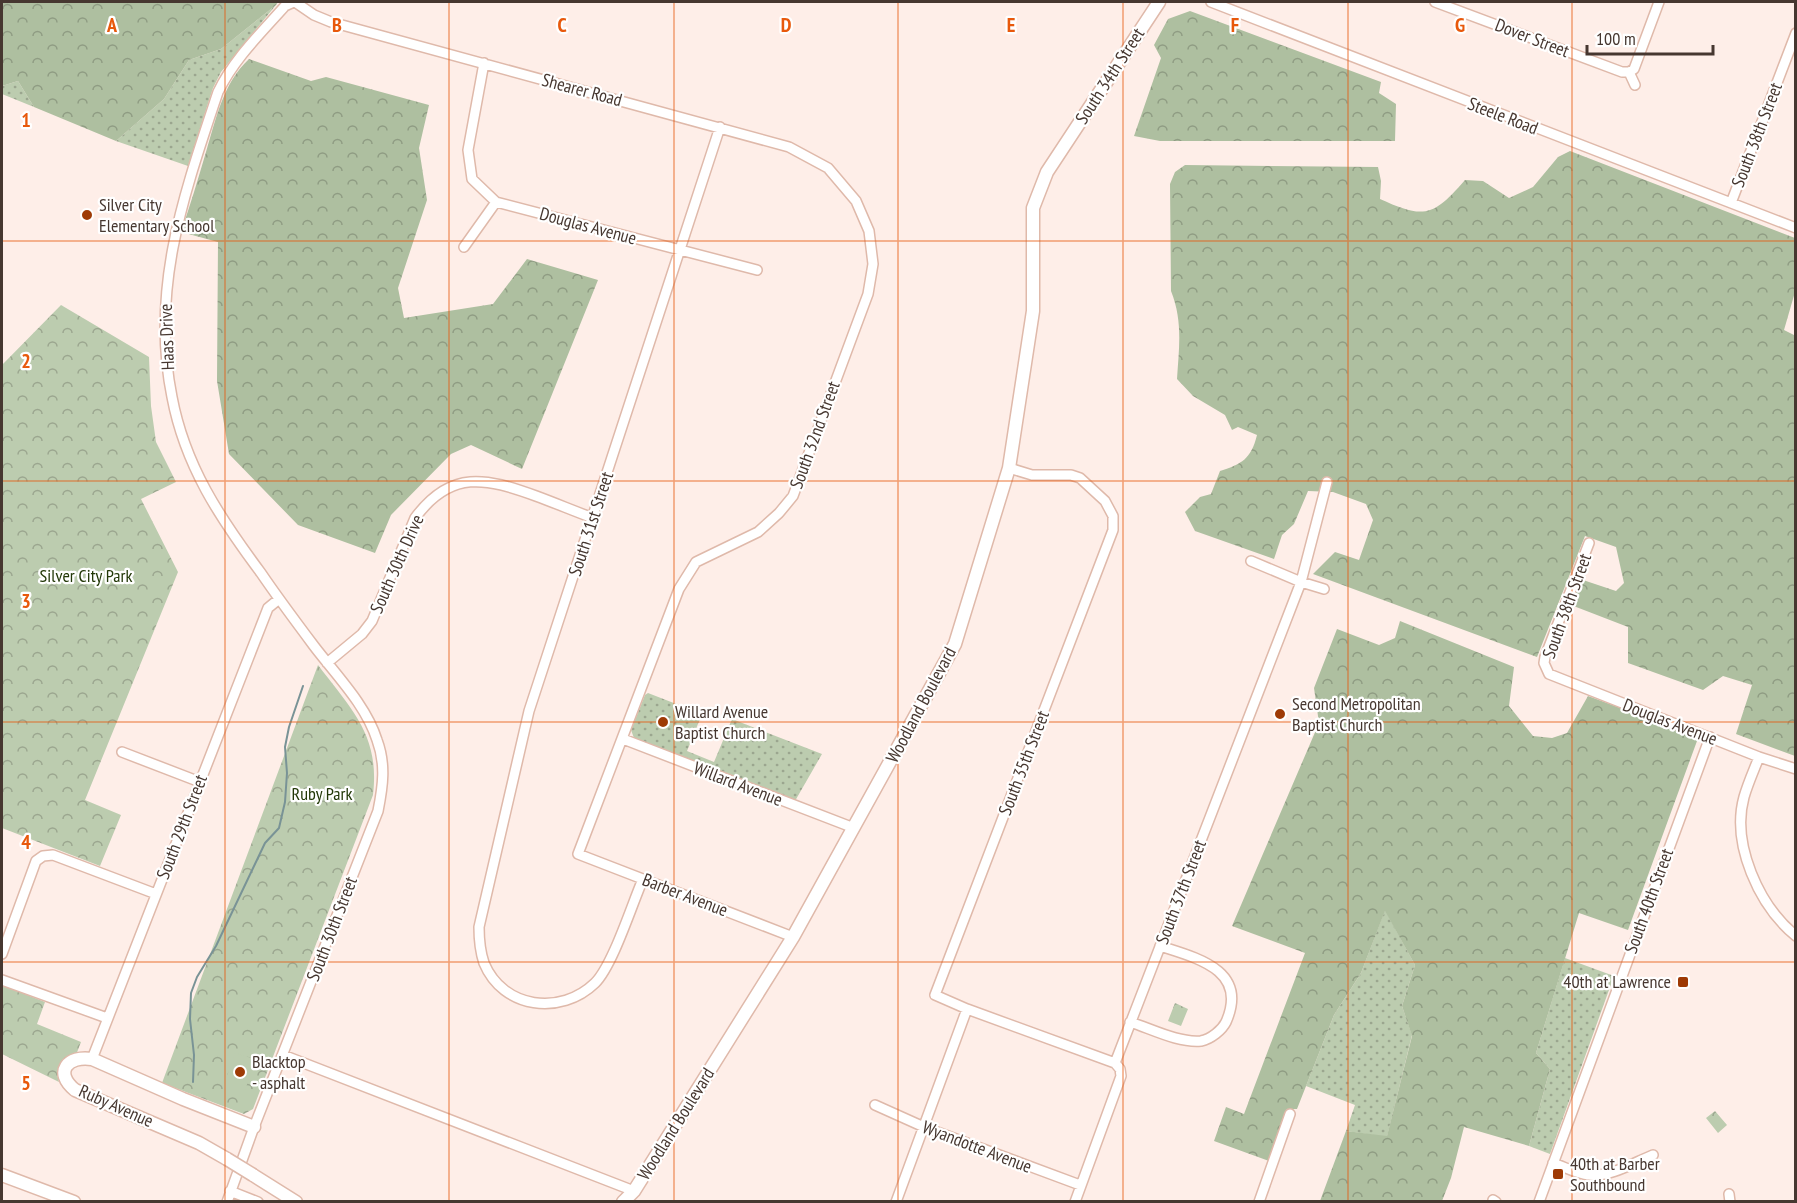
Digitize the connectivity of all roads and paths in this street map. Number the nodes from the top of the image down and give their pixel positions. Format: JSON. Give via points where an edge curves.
{"nodes":[{"id":1,"x":294,"y":2,"type":"edge"},
{"id":2,"x":1159,"y":2,"type":"edge"},
{"id":3,"x":1211,"y":2,"type":"edge"},
{"id":4,"x":1435,"y":2,"type":"edge"},
{"id":5,"x":1659,"y":2,"type":"edge"},
{"id":6,"x":1796,"y":33,"type":"edge"},
{"id":7,"x":484,"y":63,"type":"junction"},
{"id":8,"x":1629,"y":72,"type":"junction"},
{"id":9,"x":1635,"y":85,"type":"dead end"},
{"id":10,"x":720,"y":127,"type":"junction"},
{"id":11,"x":1062,"y":150,"type":"joint"},
{"id":12,"x":856,"y":201,"type":"joint"},
{"id":13,"x":496,"y":202,"type":"junction"},
{"id":14,"x":1731,"y":203,"type":"junction"},
{"id":15,"x":1796,"y":228,"type":"edge"},
{"id":16,"x":464,"y":247,"type":"dead end"},
{"id":17,"x":681,"y":250,"type":"junction"},
{"id":18,"x":757,"y":270,"type":"dead end"},
{"id":19,"x":1009,"y":468,"type":"junction"},
{"id":20,"x":1327,"y":482,"type":"dead end"},
{"id":21,"x":593,"y":518,"type":"junction"},
{"id":22,"x":1589,"y":543,"type":"dead end"},
{"id":23,"x":1251,"y":561,"type":"dead end"},
{"id":24,"x":1301,"y":582,"type":"junction"},
{"id":25,"x":1324,"y":589,"type":"dead end"},
{"id":26,"x":279,"y":599,"type":"junction"},
{"id":27,"x":327,"y":663,"type":"junction"},
{"id":28,"x":1546,"y":670,"type":"joint"},
{"id":29,"x":1710,"y":737,"type":"junction"},
{"id":30,"x":622,"y":740,"type":"junction"},
{"id":31,"x":122,"y":752,"type":"dead end"},
{"id":32,"x":1759,"y":757,"type":"junction"},
{"id":33,"x":1796,"y":769,"type":"edge"},
{"id":34,"x":200,"y":782,"type":"junction"},
{"id":35,"x":854,"y":828,"type":"junction"},
{"id":36,"x":578,"y":854,"type":"joint"},
{"id":37,"x":643,"y":879,"type":"junction"},
{"id":38,"x":156,"y":894,"type":"junction"},
{"id":39,"x":1796,"y":936,"type":"edge"},
{"id":40,"x":793,"y":937,"type":"junction"},
{"id":41,"x":1160,"y":946,"type":"junction"},
{"id":42,"x":2,"y":954,"type":"edge"},
{"id":43,"x":2,"y":980,"type":"edge"},
{"id":44,"x":967,"y":1009,"type":"junction"},
{"id":45,"x":107,"y":1018,"type":"junction"},
{"id":46,"x":1130,"y":1022,"type":"junction"},
{"id":47,"x":283,"y":1055,"type":"junction"},
{"id":48,"x":92,"y":1059,"type":"junction"},
{"id":49,"x":1115,"y":1063,"type":"junction"},
{"id":50,"x":875,"y":1105,"type":"dead end"},
{"id":51,"x":1290,"y":1114,"type":"dead end"},
{"id":52,"x":254,"y":1127,"type":"junction"},
{"id":53,"x":924,"y":1127,"type":"junction"},
{"id":54,"x":1653,"y":1155,"type":"dead end"},
{"id":55,"x":1553,"y":1163,"type":"junction"},
{"id":56,"x":2,"y":1175,"type":"edge"},
{"id":57,"x":1080,"y":1185,"type":"junction"},
{"id":58,"x":231,"y":1191,"type":"junction"},
{"id":59,"x":634,"y":1191,"type":"junction"},
{"id":60,"x":74,"y":1202,"type":"edge"},
{"id":61,"x":227,"y":1202,"type":"edge"},
{"id":62,"x":258,"y":1202,"type":"edge"},
{"id":63,"x":296,"y":1202,"type":"edge"},
{"id":64,"x":623,"y":1202,"type":"edge"},
{"id":65,"x":896,"y":1202,"type":"edge"},
{"id":66,"x":1074,"y":1202,"type":"edge"},
{"id":67,"x":1259,"y":1202,"type":"edge"},
{"id":68,"x":1539,"y":1202,"type":"edge"}],
"edges":[{"from":1,"to":7,"type":"street","name":"Shearer Road","via":[[331,22]]},
{"from":1,"to":26,"type":"street","name":"Haas Drive","via":[[285,6],[243,53],[218,92],[170,255],[164,332],[172,399],[192,462],[227,528]]},
{"from":2,"to":11,"type":"street","name":"South 34th Street"},
{"from":3,"to":14,"type":"street","name":"Steele Road"},
{"from":4,"to":8,"type":"street","name":"Dover Street"},
{"from":5,"to":8,"type":"street","via":[[1634,69]]},
{"from":6,"to":14,"type":"street","name":"South 38th Street"},
{"from":7,"to":10,"type":"street","name":"Shearer Road"},
{"from":7,"to":13,"type":"street","via":[[468,150],[472,179]]},
{"from":8,"to":9,"type":"street"},
{"from":10,"to":12,"type":"street","name":"Shearer Road","via":[[789,147],[808,157],[828,168]]},
{"from":10,"to":17,"type":"street","name":"South 31st Street"},
{"from":11,"to":19,"type":"street","name":"Woodland Boulevard","via":[[1041,183],[1033,208],[1033,311]]},
{"from":12,"to":30,"type":"street","name":"South 32nd Street","via":[[869,231],[873,264],[868,294],[793,496],[758,532],[696,562],[672,604]]},
{"from":13,"to":16,"type":"street"},
{"from":13,"to":17,"type":"street","name":"Douglas Avenue"},
{"from":14,"to":15,"type":"street","name":"Steele Road"},
{"from":17,"to":18,"type":"street","name":"Douglas Avenue"},
{"from":17,"to":21,"type":"street","name":"South 31st Street"},
{"from":19,"to":35,"type":"street","name":"Woodland Boulevard","via":[[955,644]]},
{"from":19,"to":44,"type":"street","name":"South 35th Street","via":[[1032,475],[1080,478],[1105,501],[1113,516],[1113,530],[935,995]]},
{"from":20,"to":24,"type":"street","name":"South 37th Street"},
{"from":21,"to":27,"type":"street","name":"South 30th Drive","via":[[508,486],[477,481],[446,489],[415,518],[372,621]]},
{"from":21,"to":37,"type":"street","name":"South 31st Street","via":[[529,711],[479,927],[479,946],[485,964],[503,990],[521,1000],[559,1004],[581,995],[597,981],[609,962]]},
{"from":22,"to":28,"type":"street","name":"South 38th Street","via":[[1545,657]]},
{"from":23,"to":24,"type":"street"},
{"from":24,"to":25,"type":"street"},
{"from":24,"to":41,"type":"street","name":"South 37th Street"},
{"from":26,"to":27,"type":"street","name":"Haas Drive"},
{"from":26,"to":34,"type":"street","name":"South 29th Street","via":[[268,608]]},
{"from":27,"to":47,"type":"street","name":"South 30th Street","via":[[361,707],[377,737],[383,790]]},
{"from":28,"to":29,"type":"street","name":"Douglas Avenue","via":[[1556,678]]},
{"from":29,"to":32,"type":"street","name":"Douglas Avenue"},
{"from":29,"to":55,"type":"street","name":"South 40th Street"},
{"from":30,"to":35,"type":"street","name":"Willard Avenue"},
{"from":30,"to":36,"type":"street","name":"South 32nd Street"},
{"from":31,"to":34,"type":"street"},
{"from":32,"to":33,"type":"street","name":"Douglas Avenue"},
{"from":32,"to":39,"type":"street","via":[[1744,798],[1744,847],[1767,904]]},
{"from":34,"to":38,"type":"street","name":"South 29th Street"},
{"from":35,"to":40,"type":"street","name":"Woodland Boulevard"},
{"from":36,"to":37,"type":"street","name":"Barber Avenue"},
{"from":37,"to":40,"type":"street","name":"Barber Avenue"},
{"from":38,"to":42,"type":"street","via":[[53,855],[43,856],[36,861]]},
{"from":38,"to":45,"type":"street","name":"South 29th Street"},
{"from":40,"to":59,"type":"street","name":"Woodland Boulevard"},
{"from":41,"to":46,"type":"street","name":"South 37th Street"},
{"from":41,"to":46,"type":"street","via":[[1202,960],[1220,971],[1232,995],[1228,1016],[1213,1036],[1203,1041],[1182,1039]]},
{"from":43,"to":45,"type":"street"},
{"from":44,"to":49,"type":"street"},
{"from":44,"to":53,"type":"street"},
{"from":45,"to":48,"type":"street","name":"South 29th Street"},
{"from":46,"to":49,"type":"street","name":"South 37th Street"},
{"from":47,"to":52,"type":"street","name":"South 30th Street"},
{"from":47,"to":59,"type":"street"},
{"from":48,"to":52,"type":"street","name":"Ruby Avenue"},
{"from":48,"to":63,"type":"street","name":"Ruby Avenue","bridge":true,"via":[[82,1057],[66,1065],[63,1074],[75,1090],[199,1143]]},
{"from":49,"to":57,"type":"street","name":"South 37th Street","via":[[1121,1076]]},
{"from":50,"to":53,"type":"street","name":"Wyandotte Avenue"},
{"from":51,"to":67,"type":"street"},
{"from":52,"to":58,"type":"street","name":"South 30th Street"},
{"from":53,"to":57,"type":"street","name":"Wyandotte Avenue"},
{"from":53,"to":65,"type":"street"},
{"from":54,"to":55,"type":"street","via":[[1604,1174],[1582,1174]]},
{"from":55,"to":68,"type":"street","name":"South 40th Street"},
{"from":56,"to":60,"type":"street"},
{"from":57,"to":66,"type":"street","name":"South 37th Street"},
{"from":58,"to":61,"type":"street","name":"South 30th Street"},
{"from":58,"to":62,"type":"street"},
{"from":59,"to":64,"type":"street","name":"Woodland Boulevard"}]}
